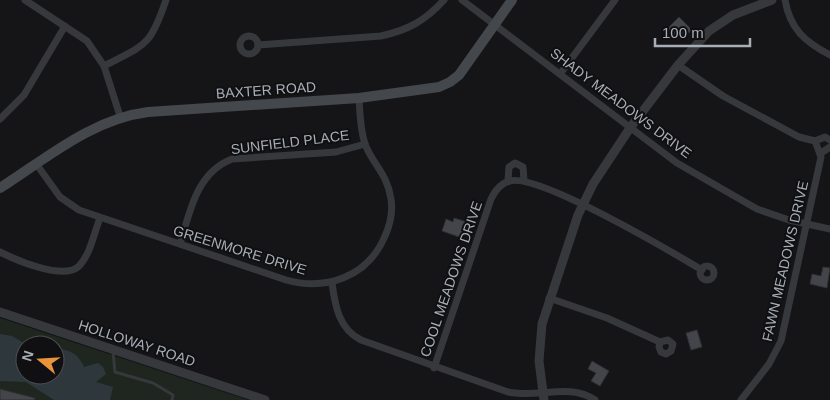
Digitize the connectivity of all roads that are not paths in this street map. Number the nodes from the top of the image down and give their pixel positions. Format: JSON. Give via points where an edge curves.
{"nodes":[{"id":1,"x":25,"y":0,"type":"edge"},
{"id":2,"x":166,"y":0,"type":"edge"},
{"id":3,"x":444,"y":0,"type":"edge"},
{"id":4,"x":462,"y":0,"type":"edge"},
{"id":5,"x":512,"y":0,"type":"edge"},
{"id":6,"x":615,"y":0,"type":"edge"},
{"id":7,"x":772,"y":0,"type":"edge"},
{"id":8,"x":785,"y":0,"type":"edge"},
{"id":9,"x":495,"y":24,"type":"junction"},
{"id":10,"x":65,"y":26,"type":"junction"},
{"id":11,"x":258,"y":45,"type":"dead end"},
{"id":12,"x":830,"y":55,"type":"edge"},
{"id":13,"x":104,"y":66,"type":"junction"},
{"id":14,"x":678,"y":66,"type":"junction"},
{"id":15,"x":560,"y":74,"type":"junction"},
{"id":16,"x":359,"y":98,"type":"junction"},
{"id":17,"x":120,"y":116,"type":"junction"},
{"id":18,"x":0,"y":119,"type":"edge"},
{"id":19,"x":630,"y":128,"type":"junction"},
{"id":20,"x":830,"y":140,"type":"edge"},
{"id":21,"x":365,"y":144,"type":"junction"},
{"id":22,"x":818,"y":147,"type":"junction"},
{"id":23,"x":830,"y":147,"type":"edge"},
{"id":24,"x":37,"y":165,"type":"junction"},
{"id":25,"x":524,"y":180,"type":"junction"},
{"id":26,"x":508,"y":181,"type":"junction"},
{"id":27,"x":0,"y":188,"type":"edge"},
{"id":28,"x":583,"y":205,"type":"junction"},
{"id":29,"x":100,"y":218,"type":"junction"},
{"id":30,"x":807,"y":224,"type":"junction"},
{"id":31,"x":830,"y":229,"type":"edge"},
{"id":32,"x":180,"y":244,"type":"junction"},
{"id":33,"x":0,"y":252,"type":"edge"},
{"id":34,"x":702,"y":270,"type":"dead end"},
{"id":35,"x":332,"y":283,"type":"junction"},
{"id":36,"x":549,"y":298,"type":"junction"},
{"id":37,"x":0,"y":312,"type":"edge"},
{"id":38,"x":660,"y":342,"type":"dead end"},
{"id":39,"x":112,"y":349,"type":"junction"},
{"id":40,"x":122,"y":357,"type":"junction"},
{"id":41,"x":114,"y":363,"type":"junction"},
{"id":42,"x":434,"y":368,"type":"junction"},
{"id":43,"x":543,"y":396,"type":"edge"},
{"id":44,"x":172,"y":400,"type":"edge"},
{"id":45,"x":265,"y":400,"type":"edge"},
{"id":46,"x":595,"y":400,"type":"edge"},
{"id":47,"x":741,"y":400,"type":"edge"}],
"edges":[{"from":1,"to":10,"type":"street"},
{"from":2,"to":13,"type":"street","via":[[154,33],[146,43]]},
{"from":3,"to":11,"type":"street","via":[[431,15],[399,32]]},
{"from":4,"to":9,"type":"street","name":"SHADY MEADOWS DRIVE"},
{"from":5,"to":9,"type":"main road","name":"BAXTER ROAD"},
{"from":6,"to":15,"type":"street"},
{"from":7,"to":14,"type":"street","via":[[745,9],[709,31]]},
{"from":8,"to":12,"type":"street","via":[[797,31],[812,46]]},
{"from":9,"to":15,"type":"street","name":"SHADY MEADOWS DRIVE"},
{"from":9,"to":16,"type":"main road","name":"BAXTER ROAD","via":[[450,82],[427,90]]},
{"from":10,"to":13,"type":"street","via":[[87,41]]},
{"from":10,"to":18,"type":"street","via":[[24,94]]},
{"from":13,"to":17,"type":"street"},
{"from":14,"to":19,"type":"street"},
{"from":14,"to":22,"type":"street","via":[[723,96]]},
{"from":15,"to":19,"type":"street","name":"SHADY MEADOWS DRIVE"},
{"from":16,"to":17,"type":"main road","name":"BAXTER ROAD"},
{"from":16,"to":21,"type":"street","name":"GREENMORE DRIVE"},
{"from":17,"to":24,"type":"main road","name":"BAXTER ROAD","via":[[94,127]]},
{"from":19,"to":28,"type":"street"},
{"from":19,"to":30,"type":"street","name":"SHADY MEADOWS DRIVE","via":[[672,159],[757,209]]},
{"from":20,"to":22,"type":"street","via":[[825,137]]},
{"from":21,"to":32,"type":"street","name":"SUNFIELD PLACE","via":[[336,152],[232,159],[218,166],[198,190]]},
{"from":21,"to":35,"type":"street","name":"GREENMORE DRIVE","via":[[387,181],[392,213],[383,242],[367,263]]},
{"from":22,"to":23,"type":"street"},
{"from":22,"to":30,"type":"street","name":"FAWN MEADOWS DRIVE","via":[[821,164]]},
{"from":24,"to":27,"type":"main road","name":"BAXTER ROAD"},
{"from":24,"to":29,"type":"street","name":"GREENMORE DRIVE","via":[[66,204]]},
{"from":25,"to":26,"type":"street"},
{"from":25,"to":26,"type":"street","name":"COOL MEADOWS DRIVE","via":[[523,167],[515,163],[510,167]]},
{"from":25,"to":28,"type":"street"},
{"from":26,"to":42,"type":"street","name":"COOL MEADOWS DRIVE","via":[[491,198]]},
{"from":28,"to":34,"type":"street"},
{"from":28,"to":36,"type":"street"},
{"from":29,"to":32,"type":"street","name":"GREENMORE DRIVE"},
{"from":29,"to":33,"type":"street","via":[[86,255],[72,271],[32,265]]},
{"from":30,"to":31,"type":"street","name":"SHADY MEADOWS DRIVE"},
{"from":30,"to":47,"type":"street","name":"FAWN MEADOWS DRIVE","via":[[781,341],[769,364]]},
{"from":32,"to":35,"type":"street","name":"GREENMORE DRIVE","via":[[298,283]]},
{"from":35,"to":42,"type":"street","via":[[338,314],[348,332]]},
{"from":36,"to":38,"type":"street","via":[[607,318]]},
{"from":36,"to":43,"type":"street","via":[[542,324],[539,361]]},
{"from":37,"to":39,"type":"street","name":"HOLLOWAY ROAD"},
{"from":39,"to":40,"type":"street","name":"HOLLOWAY ROAD"},
{"from":39,"to":41,"type":"lane"},
{"from":40,"to":41,"type":"lane"},
{"from":40,"to":45,"type":"street","name":"HOLLOWAY ROAD"},
{"from":41,"to":44,"type":"lane","via":[[118,373],[156,384],[173,395]]},
{"from":42,"to":43,"type":"street","via":[[517,394]]},
{"from":43,"to":46,"type":"street","via":[[584,393]]}]}
